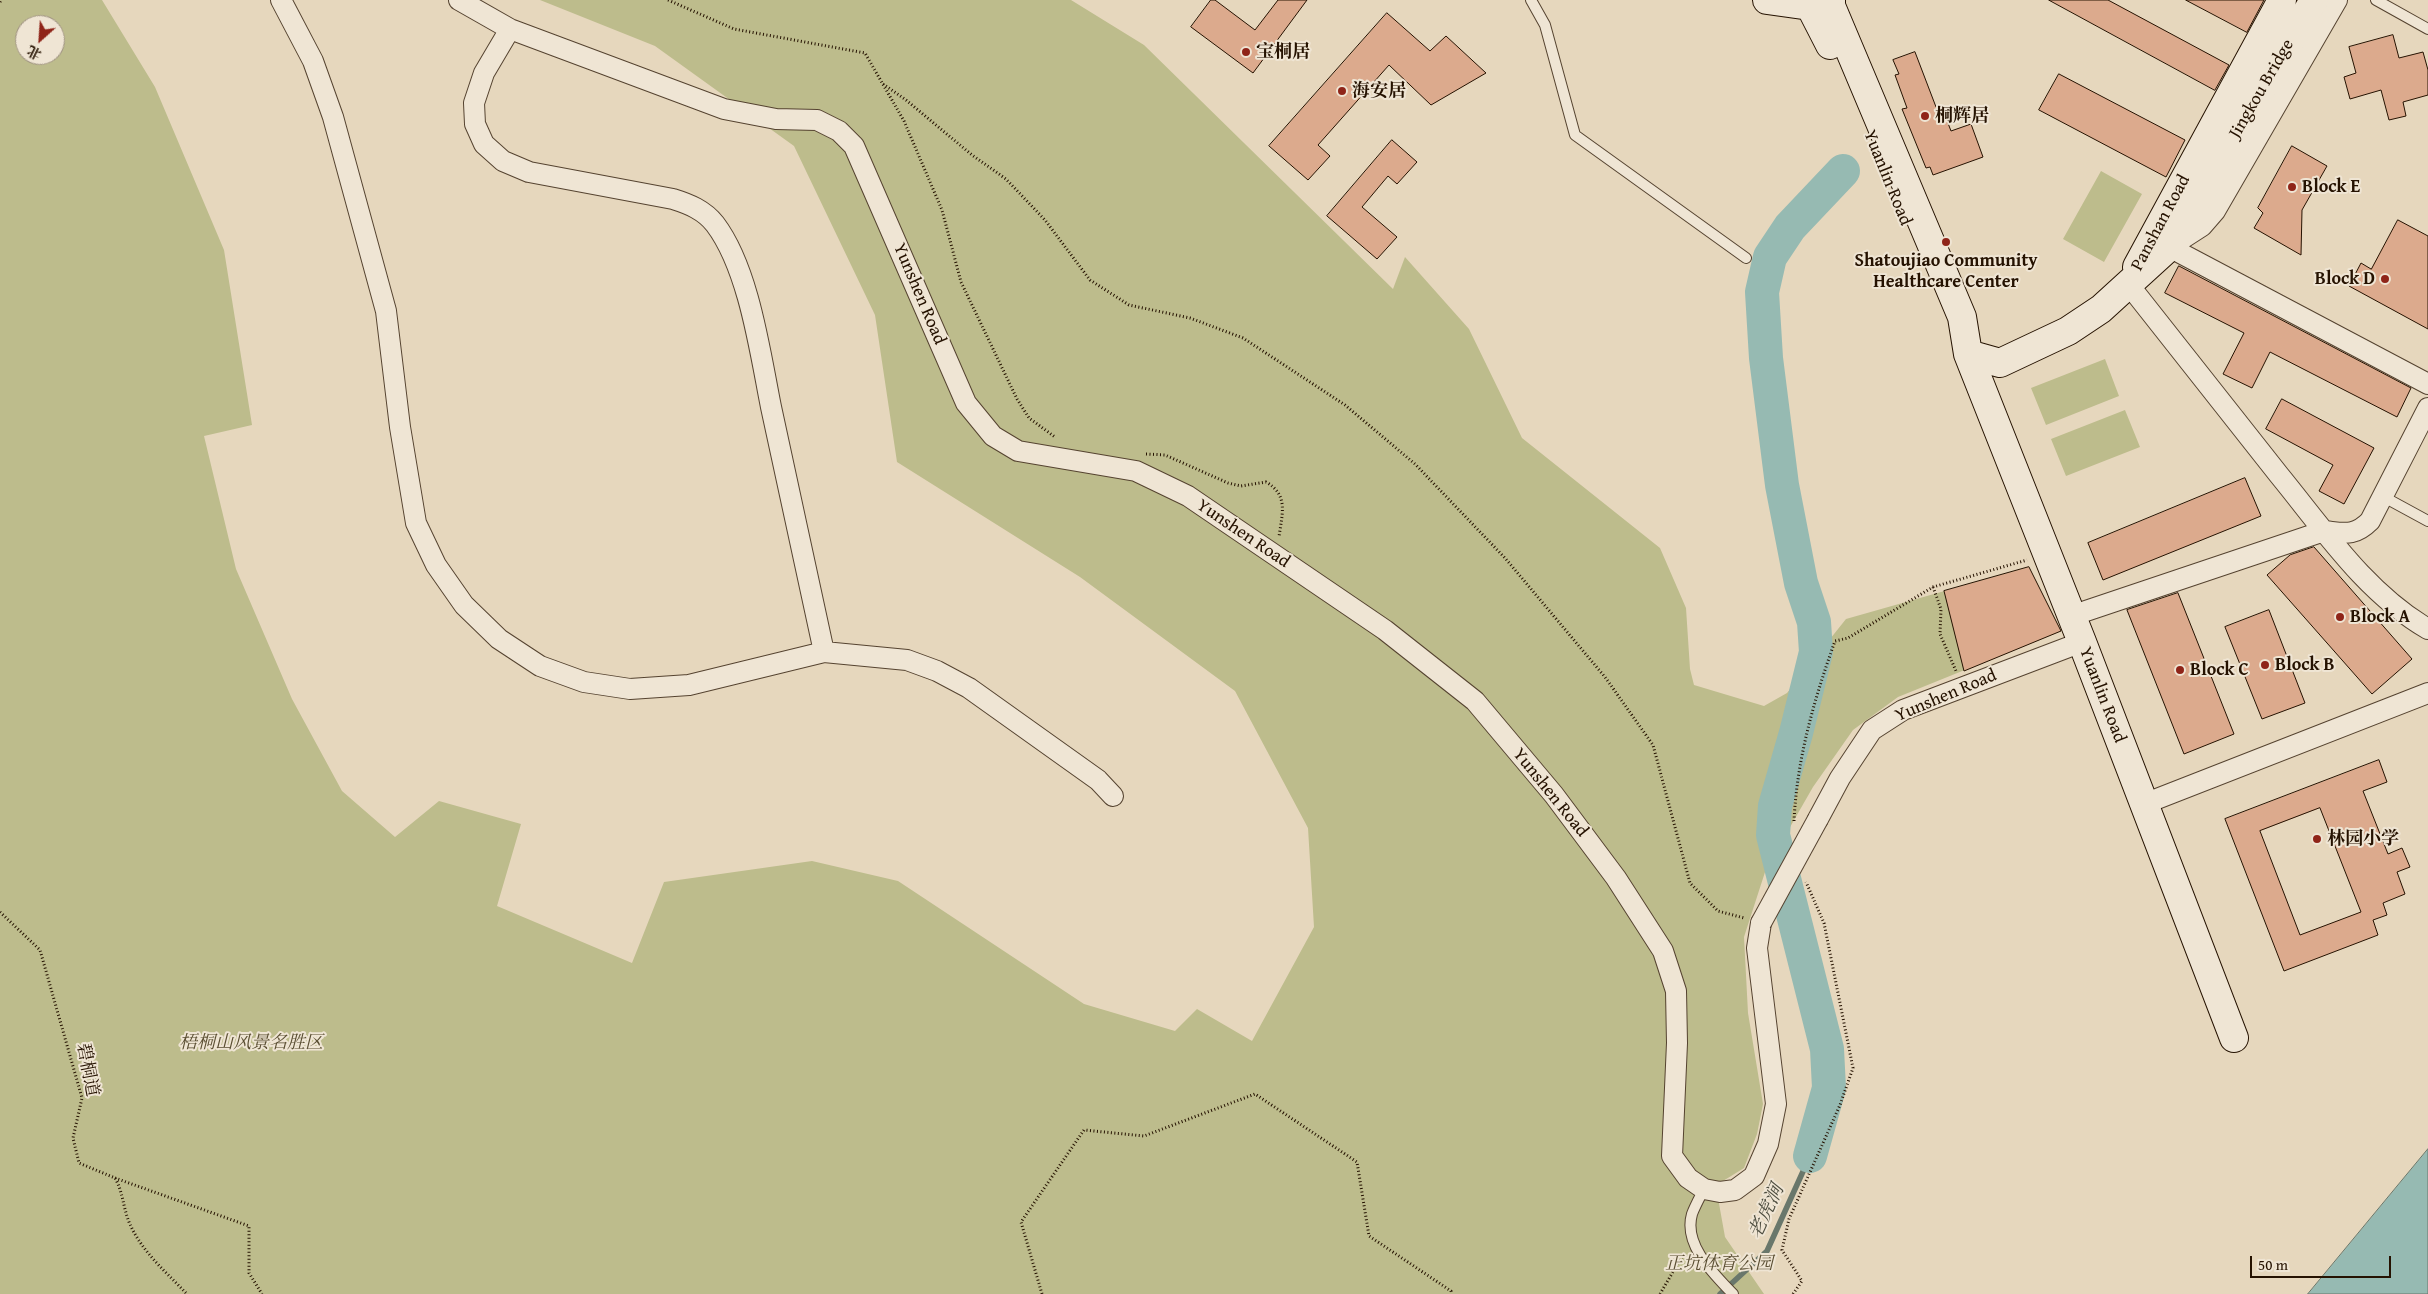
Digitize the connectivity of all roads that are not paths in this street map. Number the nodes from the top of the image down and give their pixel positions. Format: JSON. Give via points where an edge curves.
{"nodes":[{"id":1,"x":281,"y":0,"type":"edge"},
{"id":2,"x":459,"y":0,"type":"edge"},
{"id":3,"x":1531,"y":0,"type":"edge"},
{"id":4,"x":1767,"y":0,"type":"edge"},
{"id":5,"x":2282,"y":0,"type":"edge"},
{"id":6,"x":2314,"y":0,"type":"edge"},
{"id":7,"x":2337,"y":0,"type":"edge"},
{"id":8,"x":2376,"y":0,"type":"edge"},
{"id":9,"x":1821,"y":3,"type":"edge"},
{"id":10,"x":510,"y":29,"type":"junction"},
{"id":11,"x":2428,"y":30,"type":"edge"},
{"id":12,"x":2169,"y":247,"type":"junction"},
{"id":13,"x":1746,"y":258,"type":"dead end"},
{"id":14,"x":2129,"y":284,"type":"junction"},
{"id":15,"x":1968,"y":354,"type":"junction"},
{"id":16,"x":2428,"y":384,"type":"edge"},
{"id":17,"x":2428,"y":408,"type":"edge"},
{"id":18,"x":2382,"y":496,"type":"junction"},
{"id":19,"x":2428,"y":521,"type":"edge"},
{"id":20,"x":2324,"y":531,"type":"junction"},
{"id":21,"x":2072,"y":616,"type":"junction"},
{"id":22,"x":2428,"y":629,"type":"edge"},
{"id":23,"x":2082,"y":642,"type":"junction"},
{"id":24,"x":824,"y":652,"type":"junction"},
{"id":25,"x":2428,"y":693,"type":"edge"},
{"id":26,"x":1113,"y":796,"type":"dead end"},
{"id":27,"x":2144,"y":804,"type":"junction"},
{"id":28,"x":2234,"y":1038,"type":"dead end"},
{"id":29,"x":1704,"y":1189,"type":"junction"},
{"id":30,"x":1733,"y":1294,"type":"edge"}],
"edges":[{"from":1,"to":24,"type":"street","via":[[313,61],[333,117],[386,311],[416,524],[436,565],[464,605],[499,639],[540,666],[584,682],[630,689],[689,685]]},
{"from":2,"to":10,"type":"street","name":"Yunshen Road"},
{"from":3,"to":13,"type":"lane","via":[[1546,25],[1575,135]]},
{"from":4,"to":9,"type":"main road"},
{"from":5,"to":14,"type":"main road","name":"Panshan Road"},
{"from":6,"to":12,"type":"main road","name":"Jingkou Bridge"},
{"from":7,"to":12,"type":"street","via":[[2215,211],[2202,226]]},
{"from":8,"to":11,"type":"lane"},
{"from":9,"to":15,"type":"main road","name":"Yuanlin Road","via":[[1962,317]]},
{"from":10,"to":24,"type":"street","via":[[484,73],[474,103],[475,124],[484,144],[503,161],[529,172],[674,199],[696,207],[714,223],[727,245],[741,277],[756,335]]},
{"from":10,"to":29,"type":"street","name":"Yunshen Road","via":[[724,109],[776,119],[817,120],[839,130],[854,146],[966,403],[993,436],[1018,451],[1136,471],[1188,496],[1385,630],[1475,701],[1554,795],[1616,878],[1663,951],[1676,991],[1672,1156],[1688,1178]]},
{"from":12,"to":14,"type":"main road","name":"Jingkou Bridge"},
{"from":12,"to":16,"type":"street"},
{"from":14,"to":15,"type":"main road","name":"Panshan Road","via":[[2101,309],[2068,331],[2000,363]]},
{"from":14,"to":20,"type":"street"},
{"from":15,"to":21,"type":"main road","name":"Yuanlin Road"},
{"from":17,"to":18,"type":"street"},
{"from":18,"to":19,"type":"lane"},
{"from":18,"to":20,"type":"street","via":[[2370,521],[2360,531],[2348,534]]},
{"from":20,"to":21,"type":"street"},
{"from":20,"to":22,"type":"street","via":[[2392,606]]},
{"from":21,"to":23,"type":"main road","name":"Yuanlin Road"},
{"from":23,"to":27,"type":"main road","name":"Yuanlin Road"},
{"from":23,"to":29,"type":"street","name":"Yunshen Road","bridge":true,"via":[[1903,710],[1872,730],[1840,778],[1761,923],[1757,948],[1776,1104],[1768,1144],[1754,1176],[1735,1190]]},
{"from":24,"to":26,"type":"street","via":[[907,660],[937,671],[977,694],[1098,780]]},
{"from":25,"to":27,"type":"street"},
{"from":27,"to":28,"type":"main road","name":"Yuanlin Road"},
{"from":29,"to":30,"type":"lane","via":[[1692,1215],[1693,1238],[1703,1264]]}]}
